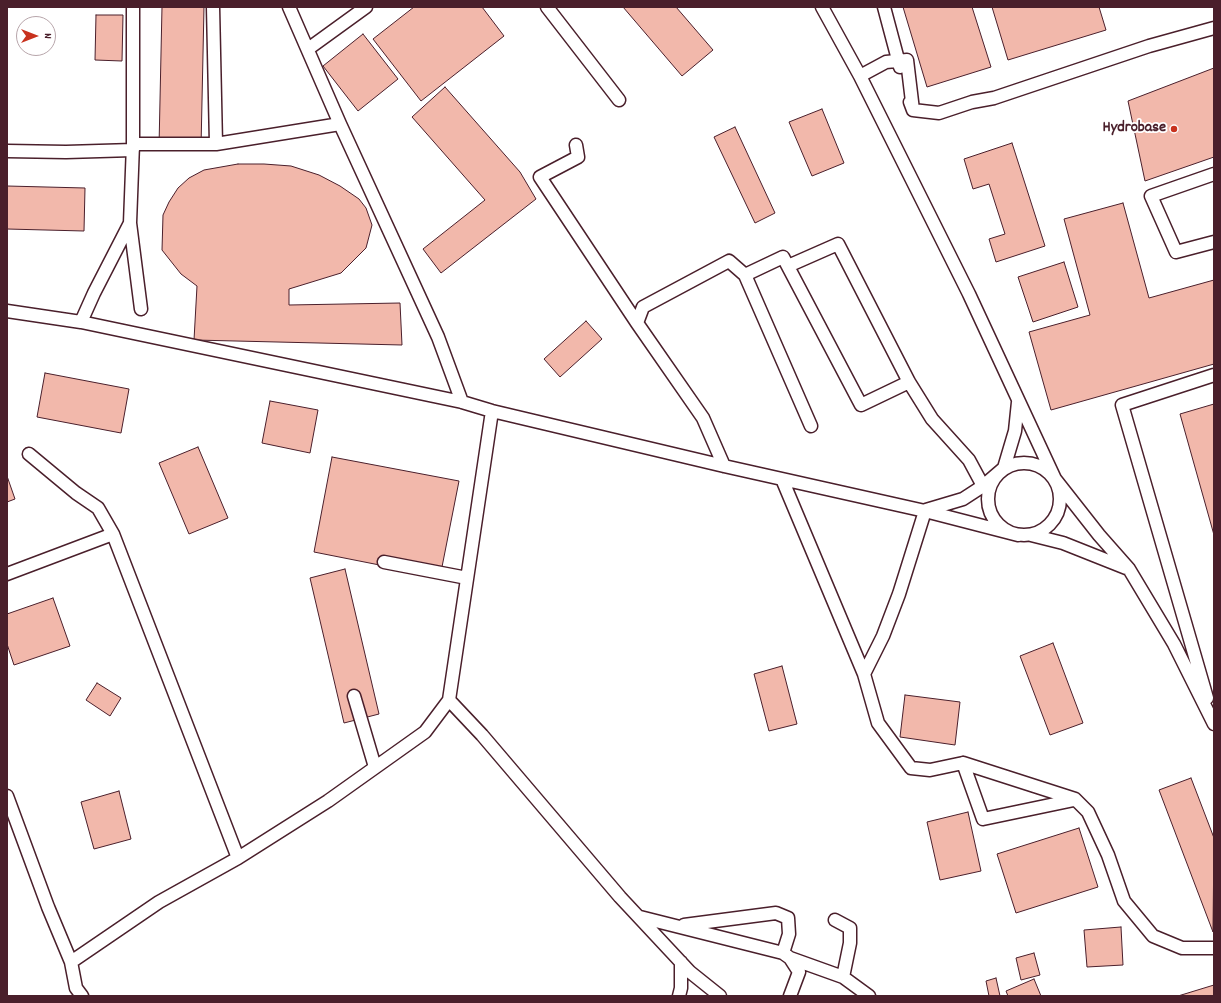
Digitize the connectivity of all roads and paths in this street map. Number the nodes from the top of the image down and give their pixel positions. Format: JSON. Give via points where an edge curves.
{"nodes":[{"id":1,"x":133,"y":7,"type":"edge"},
{"id":2,"x":214,"y":7,"type":"edge"},
{"id":3,"x":289,"y":7,"type":"edge"},
{"id":4,"x":366,"y":7,"type":"edge"},
{"id":5,"x":547,"y":7,"type":"edge"},
{"id":6,"x":822,"y":7,"type":"edge"},
{"id":7,"x":884,"y":7,"type":"edge"},
{"id":8,"x":1214,"y":28,"type":"edge"},
{"id":9,"x":308,"y":49,"type":"junction"},
{"id":10,"x":860,"y":76,"type":"junction"},
{"id":11,"x":620,"y":100,"type":"dead end"},
{"id":12,"x":913,"y":110,"type":"junction"},
{"id":13,"x":340,"y":124,"type":"junction"},
{"id":14,"x":216,"y":144,"type":"junction"},
{"id":15,"x":576,"y":145,"type":"dead end"},
{"id":16,"x":133,"y":147,"type":"junction"},
{"id":17,"x":7,"y":151,"type":"edge"},
{"id":18,"x":1214,"y":174,"type":"edge"},
{"id":19,"x":130,"y":223,"type":"junction"},
{"id":20,"x":1214,"y":242,"type":"edge"},
{"id":21,"x":788,"y":266,"type":"junction"},
{"id":22,"x":745,"y":275,"type":"junction"},
{"id":23,"x":141,"y":308,"type":"dead end"},
{"id":24,"x":7,"y":311,"type":"edge"},
{"id":25,"x":81,"y":322,"type":"junction"},
{"id":26,"x":637,"y":323,"type":"junction"},
{"id":27,"x":1214,"y":375,"type":"edge"},
{"id":28,"x":909,"y":382,"type":"junction"},
{"id":29,"x":1018,"y":401,"type":"junction"},
{"id":30,"x":462,"y":402,"type":"junction"},
{"id":31,"x":492,"y":411,"type":"junction"},
{"id":32,"x":811,"y":426,"type":"dead end"},
{"id":33,"x":29,"y":454,"type":"dead end"},
{"id":34,"x":724,"y":466,"type":"junction"},
{"id":35,"x":1004,"y":468,"type":"junction"},
{"id":36,"x":782,"y":479,"type":"junction"},
{"id":37,"x":1055,"y":479,"type":"junction"},
{"id":38,"x":983,"y":486,"type":"junction"},
{"id":39,"x":925,"y":511,"type":"junction"},
{"id":40,"x":113,"y":534,"type":"junction"},
{"id":41,"x":1018,"y":535,"type":"junction"},
{"id":42,"x":1031,"y":535,"type":"junction"},
{"id":43,"x":384,"y":562,"type":"dead end"},
{"id":44,"x":1129,"y":569,"type":"junction"},
{"id":45,"x":7,"y":574,"type":"edge"},
{"id":46,"x":467,"y":578,"type":"junction"},
{"id":47,"x":864,"y":674,"type":"junction"},
{"id":48,"x":354,"y":696,"type":"dead end"},
{"id":49,"x":449,"y":700,"type":"junction"},
{"id":50,"x":1214,"y":721,"type":"edge"},
{"id":51,"x":1214,"y":724,"type":"edge"},
{"id":52,"x":962,"y":763,"type":"junction"},
{"id":53,"x":375,"y":767,"type":"junction"},
{"id":54,"x":7,"y":796,"type":"edge"},
{"id":55,"x":1075,"y":800,"type":"junction"},
{"id":56,"x":238,"y":858,"type":"junction"},
{"id":57,"x":640,"y":917,"type":"junction"},
{"id":58,"x":835,"y":920,"type":"dead end"},
{"id":59,"x":677,"y":926,"type":"junction"},
{"id":60,"x":1214,"y":948,"type":"edge"},
{"id":61,"x":787,"y":955,"type":"junction"},
{"id":62,"x":71,"y":962,"type":"junction"},
{"id":63,"x":681,"y":962,"type":"junction"},
{"id":64,"x":843,"y":977,"type":"junction"},
{"id":65,"x":76,"y":993,"type":"edge"},
{"id":66,"x":679,"y":996,"type":"edge"},
{"id":67,"x":720,"y":996,"type":"edge"},
{"id":68,"x":790,"y":996,"type":"edge"},
{"id":69,"x":869,"y":996,"type":"edge"}],
"edges":[{"from":1,"to":16,"type":"lane"},
{"from":2,"to":14,"type":"lane"},
{"from":3,"to":9,"type":"lane"},
{"from":4,"to":9,"type":"lane"},
{"from":5,"to":11,"type":"lane"},
{"from":6,"to":10,"type":"lane"},
{"from":7,"to":12,"type":"lane"},
{"from":8,"to":12,"type":"lane","via":[[939,113]]},
{"from":9,"to":13,"type":"lane"},
{"from":10,"to":12,"type":"lane","via":[[886,62],[907,60]]},
{"from":10,"to":29,"type":"lane"},
{"from":13,"to":14,"type":"lane"},
{"from":13,"to":30,"type":"lane","via":[[438,336]]},
{"from":14,"to":16,"type":"lane"},
{"from":15,"to":26,"type":"lane","via":[[578,157],[540,177]]},
{"from":16,"to":17,"type":"lane","via":[[66,152]]},
{"from":16,"to":19,"type":"lane"},
{"from":18,"to":20,"type":"lane","via":[[1151,196],[1176,252]]},
{"from":19,"to":23,"type":"lane"},
{"from":19,"to":25,"type":"lane"},
{"from":21,"to":22,"type":"lane","via":[[783,257]]},
{"from":21,"to":28,"type":"lane","via":[[838,244]]},
{"from":21,"to":28,"type":"lane","via":[[861,405]]},
{"from":22,"to":26,"type":"lane","via":[[729,261],[643,307]]},
{"from":22,"to":32,"type":"lane"},
{"from":24,"to":25,"type":"lane"},
{"from":25,"to":30,"type":"lane"},
{"from":26,"to":34,"type":"lane","via":[[703,418]]},
{"from":27,"to":50,"type":"lane","via":[[1122,404]]},
{"from":28,"to":38,"type":"lane","via":[[932,419],[968,460]]},
{"from":29,"to":35,"type":"lane","via":[[1015,431]]},
{"from":29,"to":37,"type":"lane"},
{"from":30,"to":31,"type":"lane"},
{"from":31,"to":34,"type":"lane"},
{"from":31,"to":46,"type":"lane"},
{"from":33,"to":40,"type":"lane","via":[[98,508]]},
{"from":34,"to":36,"type":"lane"},
{"from":35,"to":37,"type":"lane","via":[[1018,462],[1031,463],[1046,469]]},
{"from":35,"to":38,"type":"lane"},
{"from":35,"to":41,"type":"lane","via":[[990,485],[988,508],[1000,527]]},
{"from":36,"to":39,"type":"lane"},
{"from":36,"to":47,"type":"lane"},
{"from":37,"to":42,"type":"lane","via":[[1059,489],[1058,511],[1044,530]]},
{"from":37,"to":44,"type":"lane"},
{"from":38,"to":39,"type":"lane","via":[[962,499]]},
{"from":39,"to":41,"type":"lane"},
{"from":39,"to":47,"type":"lane","via":[[886,629]]},
{"from":40,"to":45,"type":"lane"},
{"from":40,"to":56,"type":"lane"},
{"from":41,"to":42,"type":"lane"},
{"from":42,"to":44,"type":"lane","via":[[1063,543]]},
{"from":43,"to":46,"type":"lane"},
{"from":44,"to":51,"type":"lane","via":[[1174,644]]},
{"from":46,"to":49,"type":"lane"},
{"from":47,"to":52,"type":"lane","via":[[878,723],[911,768],[930,770]]},
{"from":48,"to":53,"type":"lane"},
{"from":49,"to":53,"type":"lane","via":[[425,732]]},
{"from":49,"to":57,"type":"lane"},
{"from":52,"to":55,"type":"lane"},
{"from":52,"to":55,"type":"lane","via":[[983,819]]},
{"from":53,"to":56,"type":"lane","via":[[328,801]]},
{"from":54,"to":62,"type":"lane"},
{"from":55,"to":60,"type":"lane","via":[[1088,812],[1108,855],[1124,901],[1153,936],[1182,948]]},
{"from":56,"to":62,"type":"lane","via":[[159,902]]},
{"from":57,"to":59,"type":"lane"},
{"from":57,"to":63,"type":"lane"},
{"from":58,"to":64,"type":"lane","via":[[850,928],[850,943]]},
{"from":59,"to":61,"type":"lane"},
{"from":59,"to":61,"type":"lane","via":[[776,913],[788,918]]},
{"from":61,"to":64,"type":"lane"},
{"from":61,"to":68,"type":"lane","via":[[799,972]]},
{"from":62,"to":65,"type":"lane"},
{"from":63,"to":66,"type":"lane"},
{"from":63,"to":67,"type":"lane"},
{"from":64,"to":69,"type":"lane"}]}
